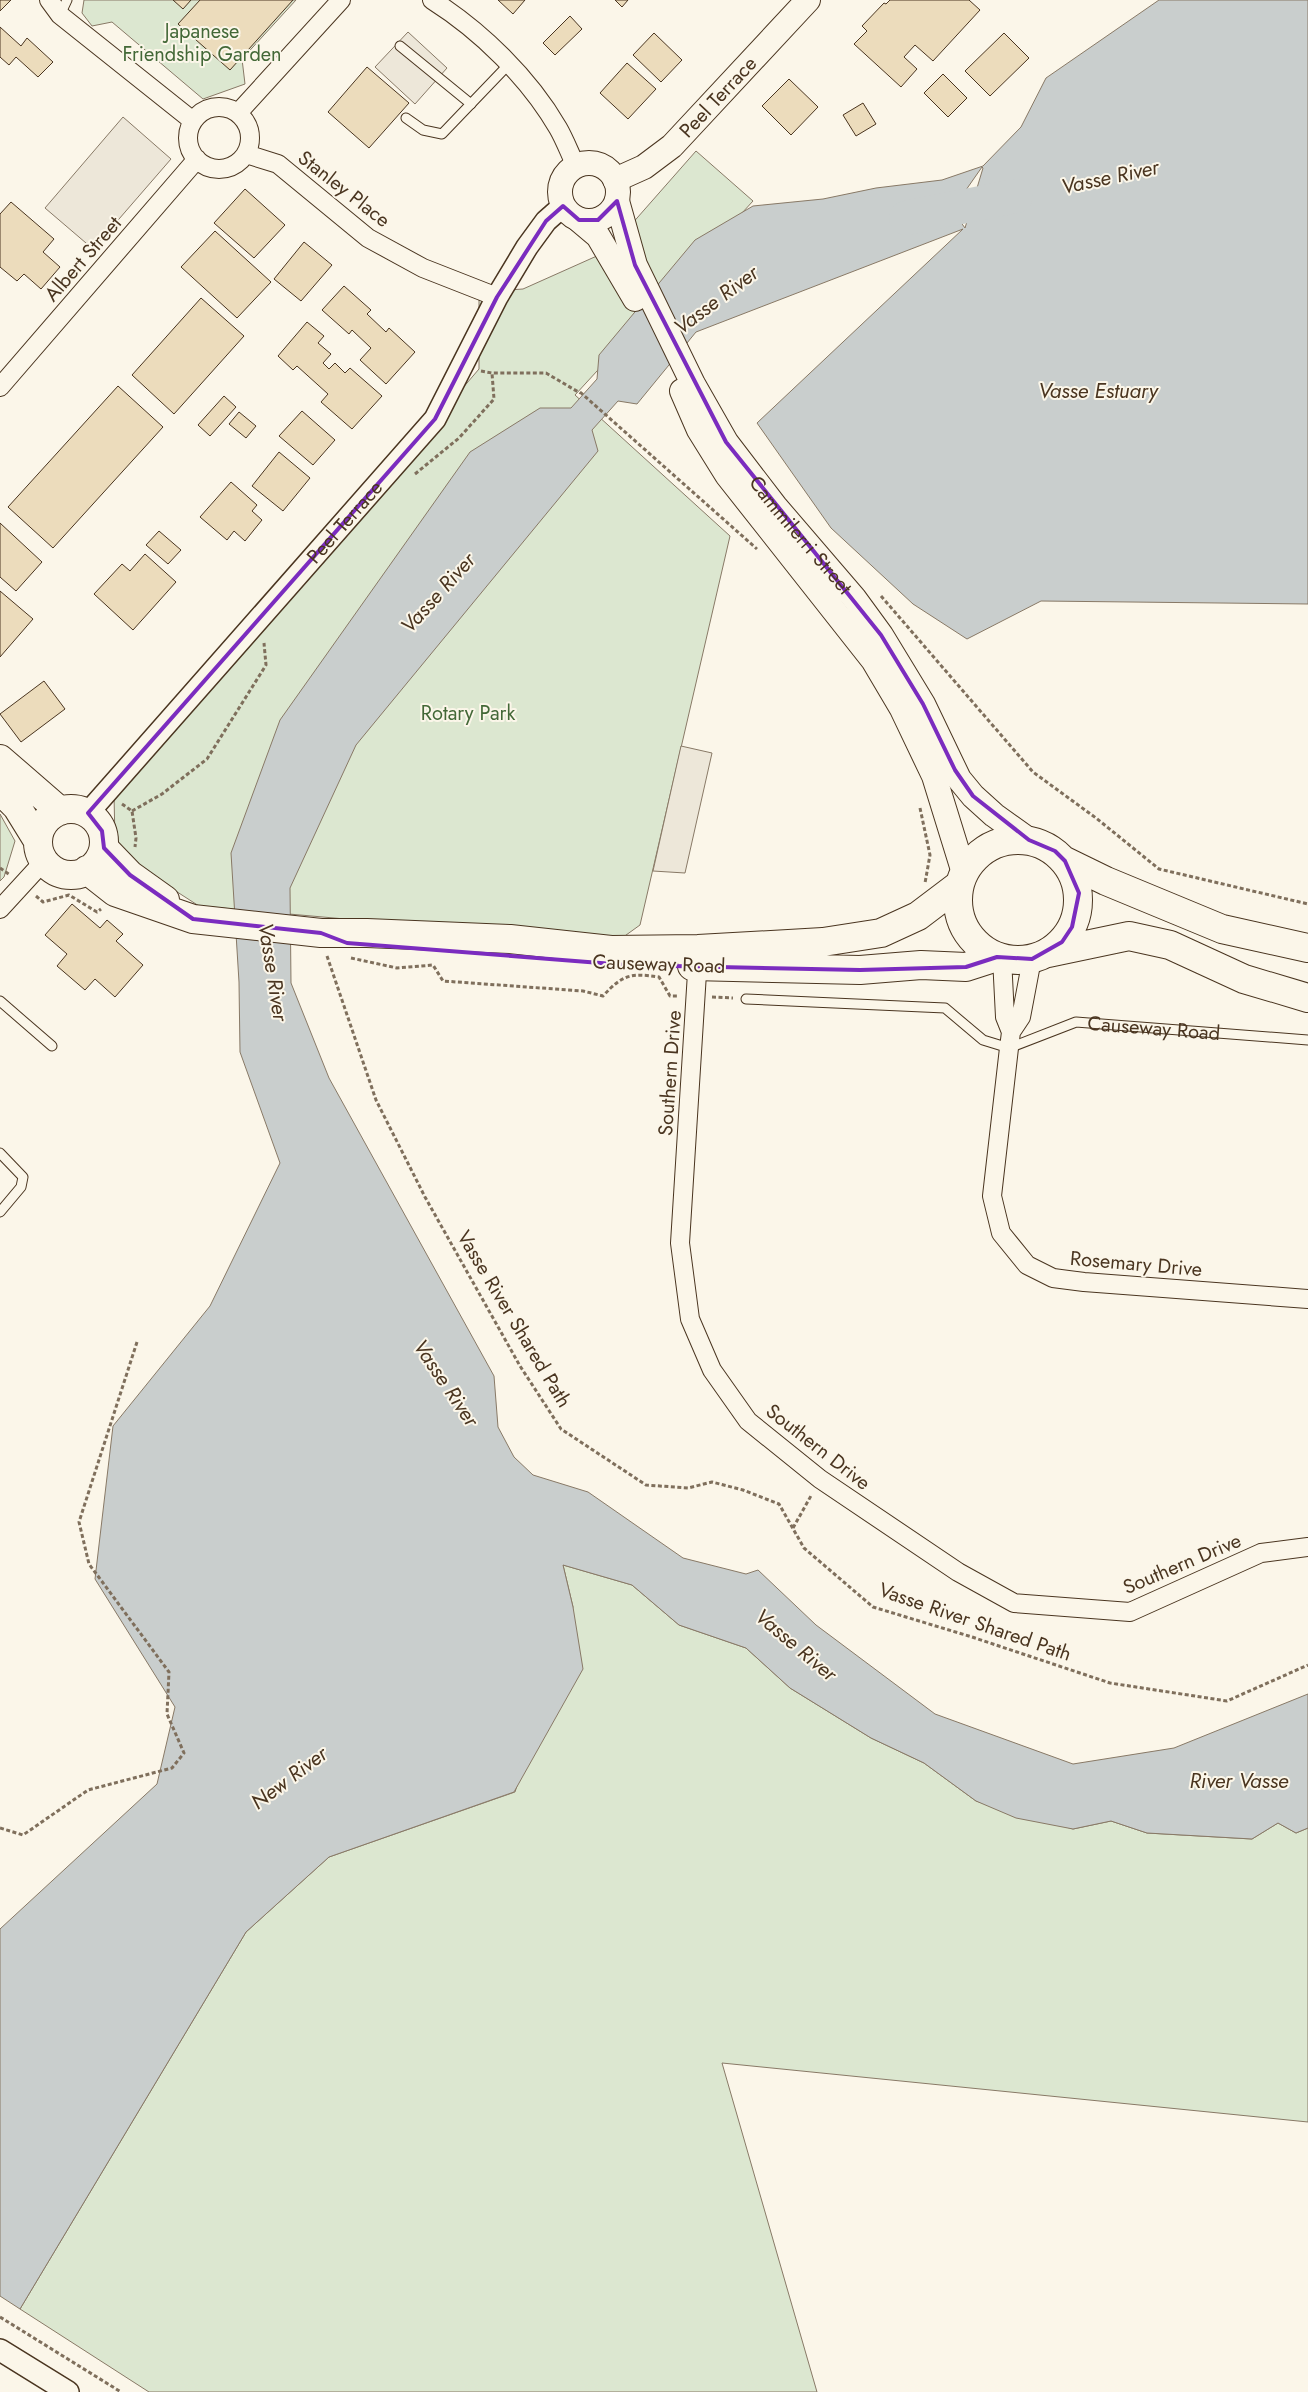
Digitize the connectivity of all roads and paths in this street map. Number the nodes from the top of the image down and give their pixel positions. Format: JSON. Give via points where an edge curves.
{"nodes":[{"id":1,"x":49,"y":0,"type":"edge"},
{"id":2,"x":341,"y":0,"type":"edge"},
{"id":3,"x":432,"y":0,"type":"edge"},
{"id":4,"x":808,"y":0,"type":"edge"},
{"id":5,"x":64,"y":7,"type":"edge"},
{"id":6,"x":400,"y":46,"type":"dead end"},
{"id":7,"x":510,"y":63,"type":"junction"},
{"id":8,"x":471,"y":104,"type":"junction"},
{"id":9,"x":238,"y":113,"type":"junction"},
{"id":10,"x":406,"y":118,"type":"dead end"},
{"id":11,"x":193,"y":121,"type":"junction"},
{"id":12,"x":246,"y":154,"type":"junction"},
{"id":13,"x":197,"y":159,"type":"junction"},
{"id":14,"x":576,"y":166,"type":"junction"},
{"id":15,"x":616,"y":190,"type":"junction"},
{"id":16,"x":571,"y":213,"type":"junction"},
{"id":17,"x":635,"y":282,"type":"junction"},
{"id":18,"x":497,"y":297,"type":"junction"},
{"id":19,"x":461,"y":367,"type":"junction"},
{"id":20,"x":492,"y":373,"type":"junction"},
{"id":21,"x":0,"y":387,"type":"edge"},
{"id":22,"x":688,"y":387,"type":"junction"},
{"id":23,"x":407,"y":480,"type":"dead end"},
{"id":24,"x":758,"y":550,"type":"dead end"},
{"id":25,"x":879,"y":594,"type":"dead end"},
{"id":26,"x":263,"y":640,"type":"dead end"},
{"id":27,"x":0,"y":759,"type":"edge"},
{"id":28,"x":0,"y":790,"type":"edge"},
{"id":29,"x":920,"y":806,"type":"dead end"},
{"id":30,"x":132,"y":810,"type":"dead end"},
{"id":31,"x":60,"y":811,"type":"junction"},
{"id":32,"x":88,"y":814,"type":"junction"},
{"id":33,"x":1029,"y":840,"type":"junction"},
{"id":34,"x":104,"y":848,"type":"junction"},
{"id":35,"x":41,"y":851,"type":"junction"},
{"id":36,"x":1065,"y":861,"type":"junction"},
{"id":37,"x":0,"y":868,"type":"edge"},
{"id":38,"x":87,"y":870,"type":"junction"},
{"id":39,"x":961,"y":879,"type":"junction"},
{"id":40,"x":23,"y":884,"type":"junction"},
{"id":41,"x":924,"y":889,"type":"dead end"},
{"id":42,"x":1308,"y":904,"type":"edge"},
{"id":43,"x":106,"y":905,"type":"dead end"},
{"id":44,"x":0,"y":909,"type":"edge"},
{"id":45,"x":193,"y":919,"type":"junction"},
{"id":46,"x":327,"y":947,"type":"junction"},
{"id":47,"x":1308,"y":948,"type":"edge"},
{"id":48,"x":344,"y":956,"type":"dead end"},
{"id":49,"x":1040,"y":956,"type":"junction"},
{"id":50,"x":698,"y":958,"type":"junction"},
{"id":51,"x":1000,"y":958,"type":"junction"},
{"id":52,"x":696,"y":996,"type":"junction"},
{"id":53,"x":1308,"y":998,"type":"edge"},
{"id":54,"x":746,"y":999,"type":"joint"},
{"id":55,"x":0,"y":1001,"type":"edge"},
{"id":56,"x":1010,"y":1040,"type":"junction"},
{"id":57,"x":1308,"y":1040,"type":"edge"},
{"id":58,"x":52,"y":1046,"type":"dead end"},
{"id":59,"x":0,"y":1153,"type":"edge"},
{"id":60,"x":0,"y":1212,"type":"edge"},
{"id":61,"x":1308,"y":1299,"type":"edge"},
{"id":62,"x":137,"y":1342,"type":"dead end"},
{"id":63,"x":820,"y":1479,"type":"junction"},
{"id":64,"x":793,"y":1528,"type":"junction"},
{"id":65,"x":1308,"y":1547,"type":"edge"},
{"id":66,"x":1308,"y":1664,"type":"edge"},
{"id":67,"x":0,"y":1828,"type":"edge"},
{"id":68,"x":0,"y":2317,"type":"edge"},
{"id":69,"x":0,"y":2350,"type":"edge"},
{"id":70,"x":68,"y":2392,"type":"edge"},
{"id":71,"x":121,"y":2392,"type":"edge"}],
"edges":[{"from":1,"to":5,"type":"street"},
{"from":2,"to":9,"type":"street"},
{"from":3,"to":7,"type":"street","via":[[455,14]]},
{"from":4,"to":15,"type":"main road","name":"Peel Terrace","via":[[672,146]]},
{"from":5,"to":11,"type":"street"},
{"from":6,"to":8,"type":"lane"},
{"from":7,"to":8,"type":"lane"},
{"from":7,"to":14,"type":"street","via":[[558,128]]},
{"from":8,"to":10,"type":"lane","via":[[442,134],[422,130]]},
{"from":9,"to":11,"type":"street","via":[[226,107],[214,107]]},
{"from":9,"to":12,"type":"street","via":[[250,132]]},
{"from":11,"to":13,"type":"street","via":[[188,141]]},
{"from":12,"to":13,"type":"street","via":[[240,161],[222,168],[204,165]]},
{"from":12,"to":18,"type":"street","name":"Stanley Place","via":[[278,164],[368,238],[423,268]]},
{"from":13,"to":21,"type":"street","name":"Albert Street"},
{"from":14,"to":15,"type":"main road","via":[[603,166]]},
{"from":14,"to":16,"type":"main road","via":[[561,184],[560,191]]},
{"from":15,"to":16,"type":"main road","via":[[613,210],[598,220]]},
{"from":15,"to":17,"type":"main road","name":"Cammilerri Street"},
{"from":16,"to":17,"type":"main road","name":"Cammilerri Street","via":[[598,236]]},
{"from":16,"to":18,"type":"street","name":"Peel Terrace","via":[[546,221]]},
{"from":17,"to":22,"type":"main road","name":"Cammilerri Street"},
{"from":18,"to":19,"type":"street","name":"Peel Terrace"},
{"from":19,"to":20,"type":"path"},
{"from":19,"to":32,"type":"street","name":"Peel Terrace","via":[[435,420]]},
{"from":20,"to":23,"type":"path","via":[[494,399],[459,438]]},
{"from":20,"to":24,"type":"path","via":[[546,373],[581,393]]},
{"from":22,"to":33,"type":"main road","name":"Cammilerri Street","via":[[775,506],[854,598],[881,635],[923,704],[959,779],[973,796]]},
{"from":22,"to":39,"type":"main road","name":"Cammilerri Street","via":[[699,430],[727,475],[873,660],[902,709],[934,776]]},
{"from":25,"to":42,"type":"path","via":[[1033,772],[1159,869]]},
{"from":26,"to":30,"type":"path","via":[[266,665],[207,759],[162,794]]},
{"from":27,"to":31,"type":"main road"},
{"from":28,"to":35,"type":"main road","via":[[17,807]]},
{"from":29,"to":41,"type":"path","via":[[930,855]]},
{"from":31,"to":32,"type":"main road","via":[[71,809]]},
{"from":31,"to":35,"type":"main road","via":[[44,823]]},
{"from":32,"to":34,"type":"main road","via":[[102,831]]},
{"from":33,"to":36,"type":"main road","via":[[1055,851]]},
{"from":33,"to":39,"type":"main road","via":[[998,842],[984,850],[972,860]]},
{"from":34,"to":38,"type":"main road","via":[[95,864]]},
{"from":34,"to":45,"type":"main road","name":"Causeway Road","via":[[130,875]]},
{"from":35,"to":38,"type":"main road","via":[[53,869],[65,874],[79,874]]},
{"from":35,"to":40,"type":"street"},
{"from":36,"to":47,"type":"main road","via":[[1222,929]]},
{"from":36,"to":49,"type":"main road","via":[[1079,893],[1078,911],[1062,942]]},
{"from":37,"to":40,"type":"path"},
{"from":38,"to":45,"type":"main road","name":"Causeway Road","via":[[116,892]]},
{"from":39,"to":50,"type":"main road","name":"Causeway Road","via":[[918,916],[882,933]]},
{"from":39,"to":51,"type":"main road","via":[[957,903],[961,920],[969,936]]},
{"from":40,"to":43,"type":"path","via":[[43,902],[69,895],[97,912]]},
{"from":40,"to":44,"type":"street"},
{"from":45,"to":46,"type":"main road","name":"Causeway Road"},
{"from":46,"to":50,"type":"main road","name":"Causeway Road","via":[[367,932],[510,939]]},
{"from":46,"to":64,"type":"path","name":"Vasse River Shared Path","via":[[376,1100],[444,1231],[520,1366],[561,1429],[646,1485],[688,1488],[712,1482],[743,1490],[779,1504]]},
{"from":48,"to":52,"type":"path","via":[[397,968],[433,966],[444,981],[583,991],[603,996],[616,982],[636,974],[659,977],[670,996]]},
{"from":49,"to":51,"type":"main road","via":[[1017,960]]},
{"from":49,"to":53,"type":"main road","via":[[1129,936],[1170,945],[1244,979]]},
{"from":49,"to":56,"type":"street","name":"Rosemary Drive","via":[[1021,1017]]},
{"from":50,"to":51,"type":"main road","name":"Causeway Road","via":[[860,970],[921,965],[966,967]]},
{"from":50,"to":52,"type":"street","name":"Southern Drive"},
{"from":51,"to":56,"type":"street","name":"Rosemary Drive"},
{"from":52,"to":54,"type":"path"},
{"from":52,"to":63,"type":"street","name":"Southern Drive","via":[[680,1243],[690,1319],[712,1370],[748,1421]]},
{"from":54,"to":56,"type":"lane","name":"Causeway Road","via":[[945,1008],[983,1040]]},
{"from":55,"to":58,"type":"lane"},
{"from":56,"to":57,"type":"lane","name":"Causeway Road","via":[[1076,1022]]},
{"from":56,"to":61,"type":"street","name":"Rosemary Drive","via":[[992,1196],[1002,1233],[1028,1264],[1053,1278],[1084,1282]]},
{"from":59,"to":60,"type":"lane","via":[[23,1177],[21,1187]]},
{"from":62,"to":67,"type":"path","via":[[79,1522],[89,1564],[169,1672],[167,1714],[184,1753],[172,1768],[88,1790],[23,1836]]},
{"from":63,"to":64,"type":"path"},
{"from":63,"to":65,"type":"street","name":"Southern Drive","via":[[958,1572],[1014,1603],[1130,1612],[1261,1553]]},
{"from":64,"to":66,"type":"path","name":"Vasse River Shared Path","via":[[804,1548],[873,1608],[1110,1683],[1227,1701]]},
{"from":68,"to":71,"type":"path"},
{"from":69,"to":70,"type":"street"}]}
